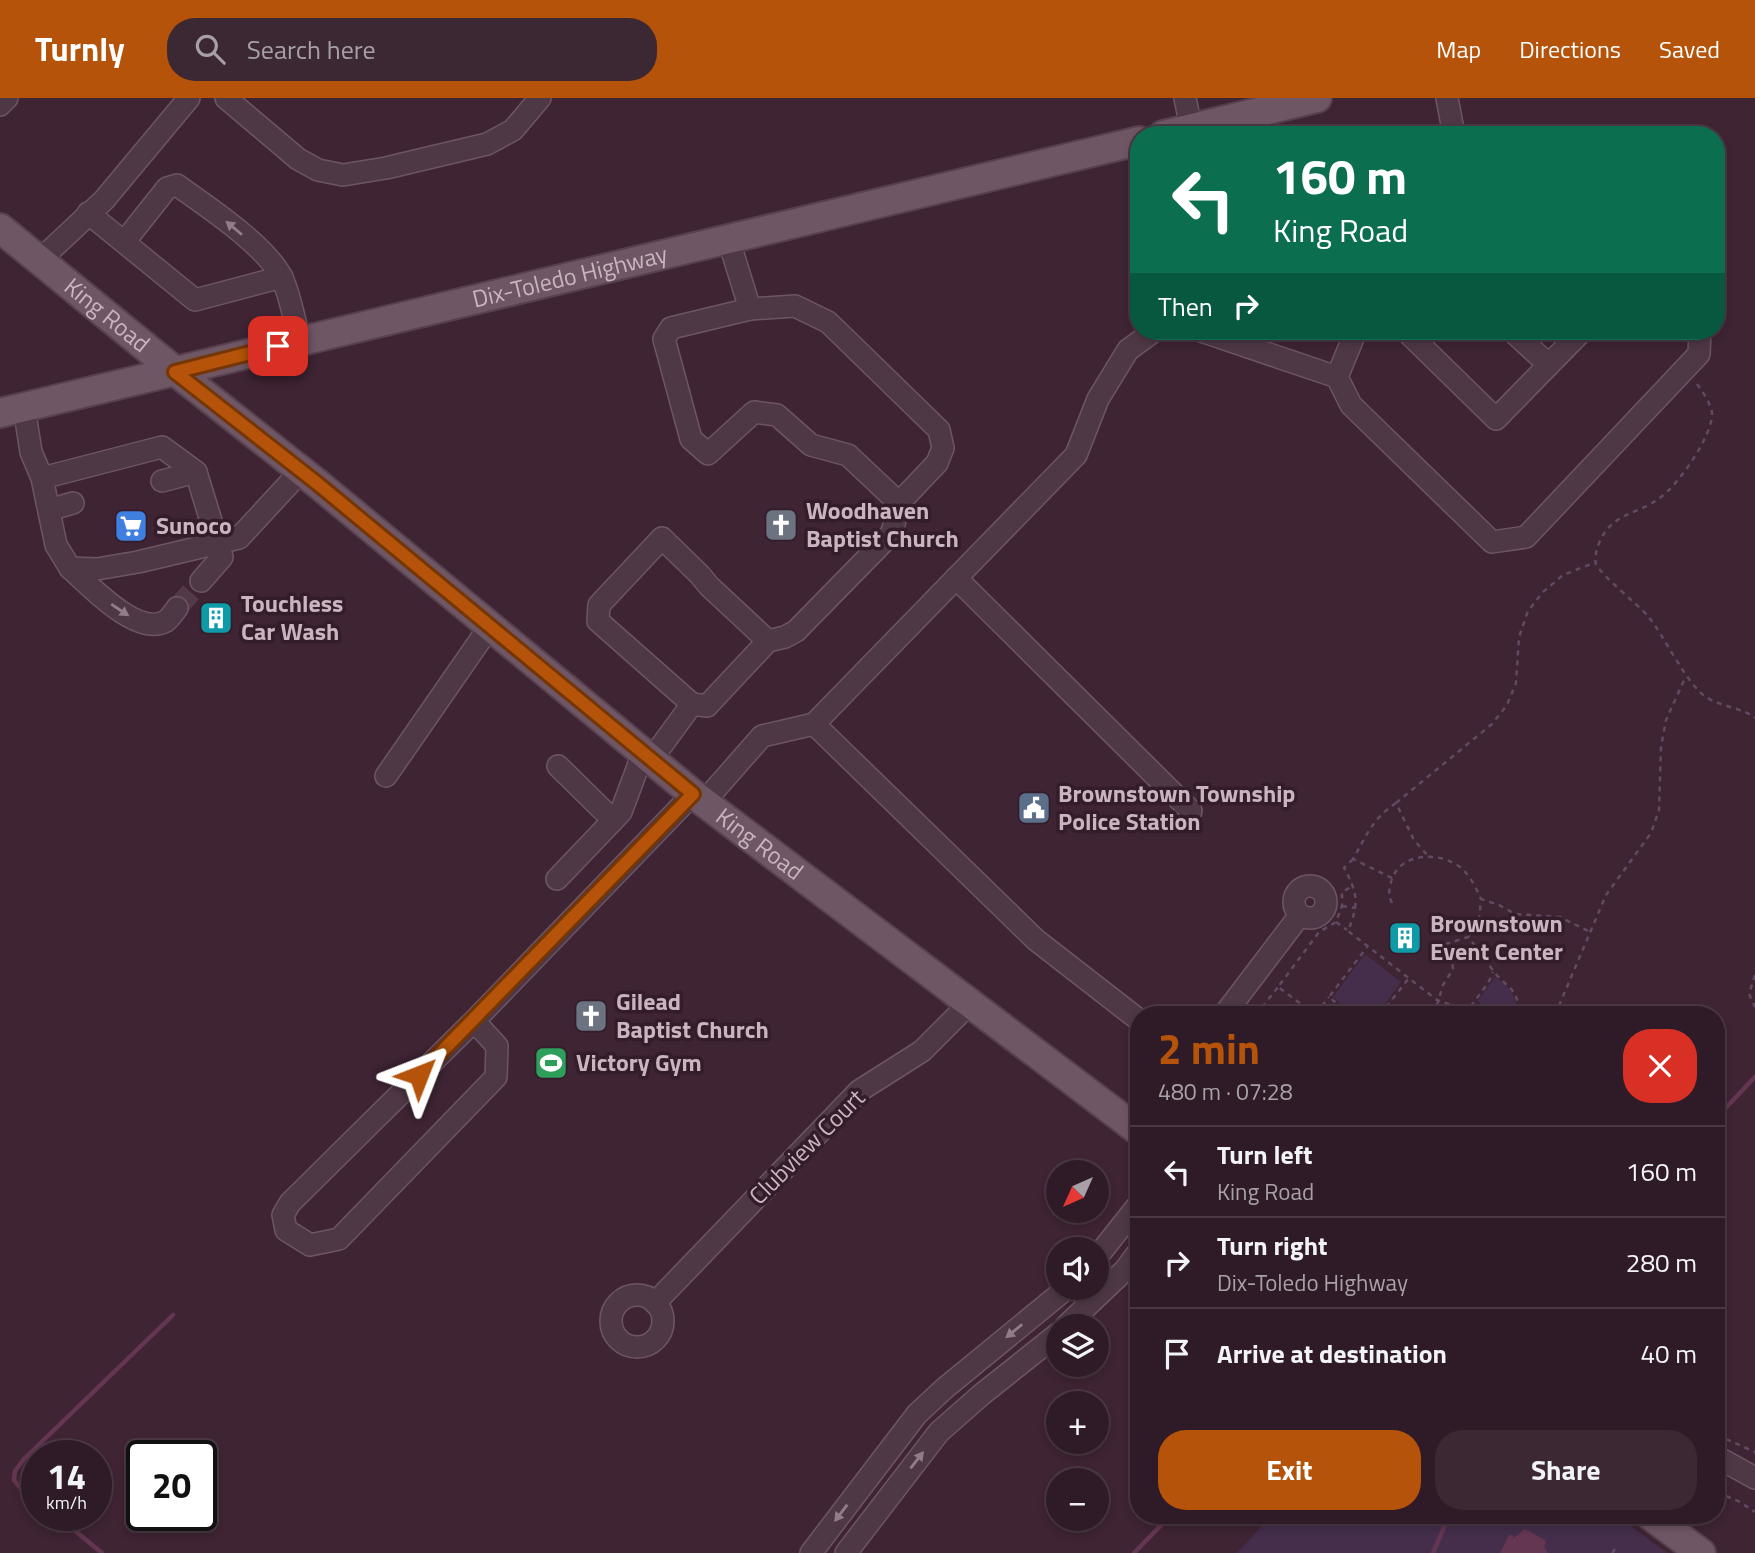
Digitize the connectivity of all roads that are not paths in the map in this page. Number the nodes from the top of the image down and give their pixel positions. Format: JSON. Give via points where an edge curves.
{"nodes":[{"id":1,"x":7,"y":98,"type":"edge"},
{"id":2,"x":189,"y":98,"type":"edge"},
{"id":3,"x":226,"y":98,"type":"edge"},
{"id":4,"x":540,"y":98,"type":"edge"},
{"id":5,"x":1185,"y":98,"type":"edge"},
{"id":6,"x":1317,"y":98,"type":"edge"},
{"id":7,"x":1447,"y":98,"type":"edge"},
{"id":8,"x":0,"y":105,"type":"edge"},
{"id":9,"x":1191,"y":126,"type":"edge"},
{"id":10,"x":1199,"y":126,"type":"edge"},
{"id":11,"x":1452,"y":126,"type":"edge"},
{"id":12,"x":1130,"y":143,"type":"edge"},
{"id":13,"x":88,"y":213,"type":"junction"},
{"id":14,"x":0,"y":228,"type":"edge"},
{"id":15,"x":728,"y":239,"type":"junction"},
{"id":16,"x":125,"y":241,"type":"junction"},
{"id":17,"x":39,"y":261,"type":"junction"},
{"id":18,"x":282,"y":276,"type":"junction"},
{"id":19,"x":750,"y":309,"type":"junction"},
{"id":20,"x":1142,"y":340,"type":"edge"},
{"id":21,"x":1228,"y":340,"type":"edge"},
{"id":22,"x":1352,"y":340,"type":"edge"},
{"id":23,"x":1415,"y":340,"type":"edge"},
{"id":24,"x":1522,"y":340,"type":"edge"},
{"id":25,"x":1573,"y":340,"type":"edge"},
{"id":26,"x":1700,"y":340,"type":"edge"},
{"id":27,"x":300,"y":341,"type":"junction"},
{"id":28,"x":1549,"y":365,"type":"junction"},
{"id":29,"x":175,"y":372,"type":"junction"},
{"id":30,"x":1337,"y":377,"type":"junction"},
{"id":31,"x":12,"y":410,"type":"edge"},
{"id":32,"x":301,"y":471,"type":"junction"},
{"id":33,"x":196,"y":472,"type":"junction"},
{"id":34,"x":42,"y":478,"type":"junction"},
{"id":35,"x":162,"y":481,"type":"dead end"},
{"id":36,"x":73,"y":503,"type":"dead end"},
{"id":37,"x":899,"y":503,"type":"junction"},
{"id":38,"x":49,"y":510,"type":"junction"},
{"id":39,"x":218,"y":543,"type":"junction"},
{"id":40,"x":70,"y":568,"type":"junction"},
{"id":41,"x":956,"y":578,"type":"junction"},
{"id":42,"x":201,"y":581,"type":"tunnel mouth"},
{"id":43,"x":177,"y":608,"type":"tunnel mouth"},
{"id":44,"x":489,"y":626,"type":"junction"},
{"id":45,"x":768,"y":641,"type":"junction"},
{"id":46,"x":692,"y":704,"type":"junction"},
{"id":47,"x":814,"y":724,"type":"junction"},
{"id":48,"x":647,"y":757,"type":"junction"},
{"id":49,"x":558,"y":765,"type":"dead end"},
{"id":50,"x":386,"y":776,"type":"dead end"},
{"id":51,"x":699,"y":798,"type":"junction"},
{"id":52,"x":1191,"y":811,"type":"dead end"},
{"id":53,"x":613,"y":820,"type":"junction"},
{"id":54,"x":557,"y":879,"type":"dead end"},
{"id":55,"x":1300,"y":915,"type":"dead end"},
{"id":56,"x":969,"y":1003,"type":"junction"},
{"id":57,"x":1231,"y":1006,"type":"edge"},
{"id":58,"x":1130,"y":1013,"type":"edge"},
{"id":59,"x":474,"y":1021,"type":"junction"},
{"id":60,"x":1130,"y":1124,"type":"edge"},
{"id":61,"x":1130,"y":1215,"type":"edge"},
{"id":62,"x":1109,"y":1242,"type":"edge"},
{"id":63,"x":1130,"y":1263,"type":"edge"},
{"id":64,"x":1109,"y":1281,"type":"edge"},
{"id":65,"x":1052,"y":1300,"type":"edge"},
{"id":66,"x":655,"y":1303,"type":"dead end"},
{"id":67,"x":1046,"y":1342,"type":"edge"},
{"id":68,"x":964,"y":1372,"type":"junction"},
{"id":69,"x":981,"y":1395,"type":"junction"},
{"id":70,"x":1725,"y":1461,"type":"edge"},
{"id":71,"x":1755,"y":1478,"type":"edge"},
{"id":72,"x":865,"y":1481,"type":"junction"},
{"id":73,"x":888,"y":1497,"type":"junction"},
{"id":74,"x":1662,"y":1524,"type":"edge"},
{"id":75,"x":811,"y":1553,"type":"edge"},
{"id":76,"x":846,"y":1553,"type":"edge"},
{"id":77,"x":1701,"y":1553,"type":"edge"}],
"edges":[{"from":1,"to":8,"type":"street"},
{"from":2,"to":13,"type":"street"},
{"from":3,"to":4,"type":"street","via":[[298,159],[318,170],[343,175],[487,144],[513,130]]},
{"from":5,"to":9,"type":"street"},
{"from":6,"to":10,"type":"main road"},
{"from":7,"to":11,"type":"street"},
{"from":12,"to":15,"type":"main road","name":"Dix-Toledo Highway"},
{"from":13,"to":16,"type":"street"},
{"from":13,"to":17,"type":"street"},
{"from":14,"to":17,"type":"main road","name":"King Road"},
{"from":15,"to":19,"type":"street"},
{"from":15,"to":27,"type":"main road","name":"Dix-Toledo Highway"},
{"from":16,"to":18,"type":"street","via":[[195,300]]},
{"from":18,"to":16,"type":"street","one_way":true,"via":[[265,255],[177,185],[167,188]]},
{"from":17,"to":29,"type":"main road","name":"King Road"},
{"from":18,"to":27,"type":"street"},
{"from":19,"to":37,"type":"street","via":[[795,306],[828,322],[939,430],[943,448],[937,463]]},
{"from":19,"to":37,"type":"street","via":[[671,327],[664,339],[691,439],[708,454],[754,412],[776,415],[811,445],[848,455]]},
{"from":20,"to":41,"type":"street","via":[[1128,350],[1098,399],[1076,455]]},
{"from":21,"to":30,"type":"street"},
{"from":22,"to":30,"type":"street"},
{"from":23,"to":28,"type":"street","via":[[1496,419]]},
{"from":24,"to":28,"type":"street"},
{"from":25,"to":28,"type":"street"},
{"from":26,"to":30,"type":"street","via":[[1699,354],[1526,537],[1492,542],[1351,405]]},
{"from":27,"to":29,"type":"main road","name":"Dix-Toledo Highway"},
{"from":29,"to":31,"type":"main road","name":"Dix-Toledo Highway"},
{"from":29,"to":32,"type":"main road","name":"King Road"},
{"from":31,"to":34,"type":"street"},
{"from":32,"to":39,"type":"street","via":[[239,538]]},
{"from":32,"to":44,"type":"main road","name":"King Road"},
{"from":33,"to":34,"type":"street","via":[[162,447]]},
{"from":33,"to":35,"type":"street"},
{"from":33,"to":39,"type":"street"},
{"from":34,"to":38,"type":"street"},
{"from":36,"to":38,"type":"street"},
{"from":37,"to":45,"type":"street","via":[[892,533],[796,631]]},
{"from":38,"to":40,"type":"street","via":[[57,545]]},
{"from":39,"to":40,"type":"street","via":[[128,564]]},
{"from":39,"to":42,"type":"street","via":[[222,558]]},
{"from":40,"to":43,"type":"street","one_way":true,"via":[[120,612],[145,624],[165,621]]},
{"from":41,"to":47,"type":"street"},
{"from":41,"to":52,"type":"street"},
{"from":44,"to":48,"type":"main road","name":"King Road"},
{"from":44,"to":50,"type":"street"},
{"from":45,"to":46,"type":"street","via":[[707,706]]},
{"from":45,"to":46,"type":"street","via":[[662,538],[598,605],[598,621]]},
{"from":46,"to":48,"type":"street"},
{"from":47,"to":51,"type":"street","via":[[762,736]]},
{"from":47,"to":58,"type":"street","via":[[1036,940]]},
{"from":48,"to":51,"type":"main road","name":"King Road"},
{"from":48,"to":53,"type":"street"},
{"from":49,"to":53,"type":"street"},
{"from":51,"to":56,"type":"main road","name":"King Road"},
{"from":51,"to":59,"type":"street"},
{"from":53,"to":54,"type":"street"},
{"from":55,"to":57,"type":"street"},
{"from":56,"to":60,"type":"main road","name":"King Road"},
{"from":56,"to":66,"type":"street","name":"Clubview Court","via":[[922,1051],[859,1091]]},
{"from":59,"to":59,"type":"street","via":[[290,1203],[283,1215],[286,1230],[310,1245],[339,1239],[496,1077],[497,1046]]},
{"from":61,"to":62,"type":"street"},
{"from":63,"to":64,"type":"street"},
{"from":65,"to":68,"type":"street","one_way":true},
{"from":67,"to":69,"type":"street"},
{"from":68,"to":69,"type":"street"},
{"from":68,"to":72,"type":"street","via":[[917,1414]]},
{"from":73,"to":69,"type":"street","one_way":true,"via":[[939,1432]]},
{"from":70,"to":71,"type":"street"},
{"from":72,"to":73,"type":"street"},
{"from":72,"to":75,"type":"street","one_way":true},
{"from":73,"to":76,"type":"street"},
{"from":74,"to":77,"type":"main road"}]}
